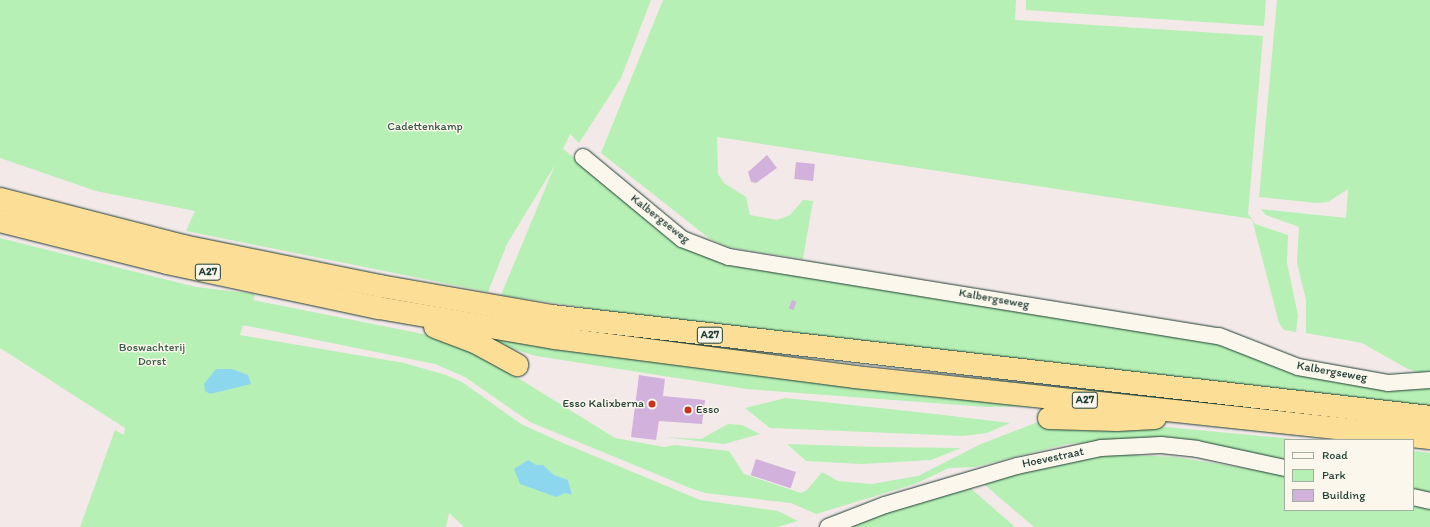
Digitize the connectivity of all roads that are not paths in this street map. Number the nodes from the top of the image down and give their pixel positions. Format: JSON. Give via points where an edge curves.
{"nodes":[{"id":1,"x":583,"y":158,"type":"dead end"},
{"id":2,"x":0,"y":199,"type":"edge"},
{"id":3,"x":0,"y":221,"type":"edge"},
{"id":4,"x":379,"y":308,"type":"junction"},
{"id":5,"x":517,"y":365,"type":"dead end"},
{"id":6,"x":1430,"y":380,"type":"edge"},
{"id":7,"x":1214,"y":414,"type":"junction"},
{"id":8,"x":1430,"y":417,"type":"edge"},
{"id":9,"x":1049,"y":418,"type":"dead end"},
{"id":10,"x":1430,"y":438,"type":"edge"},
{"id":11,"x":1284,"y":468,"type":"edge"},
{"id":12,"x":1414,"y":497,"type":"edge"},
{"id":13,"x":1430,"y":501,"type":"edge"},
{"id":14,"x":828,"y":527,"type":"edge"}],
"edges":[{"from":1,"to":6,"type":"street","name":"Kalbergseweg","via":[[682,239],[729,257],[1220,336],[1298,367],[1388,383]]},
{"from":2,"to":8,"type":"highway","number":"A27","via":[[183,246],[380,286],[552,316]]},
{"from":3,"to":4,"type":"highway","number":"A27","via":[[167,263]]},
{"from":4,"to":5,"type":"highway","number":"A27","via":[[477,343]]},
{"from":4,"to":7,"type":"highway","number":"A27","via":[[555,338],[856,378]]},
{"from":7,"to":9,"type":"highway","number":"A27","via":[[1117,420]]},
{"from":7,"to":10,"type":"highway","number":"A27"},
{"from":11,"to":14,"type":"street","name":"Hoevestraat","via":[[1198,449],[1161,445],[1101,448],[1017,466],[884,505]]},
{"from":12,"to":13,"type":"street"}]}
